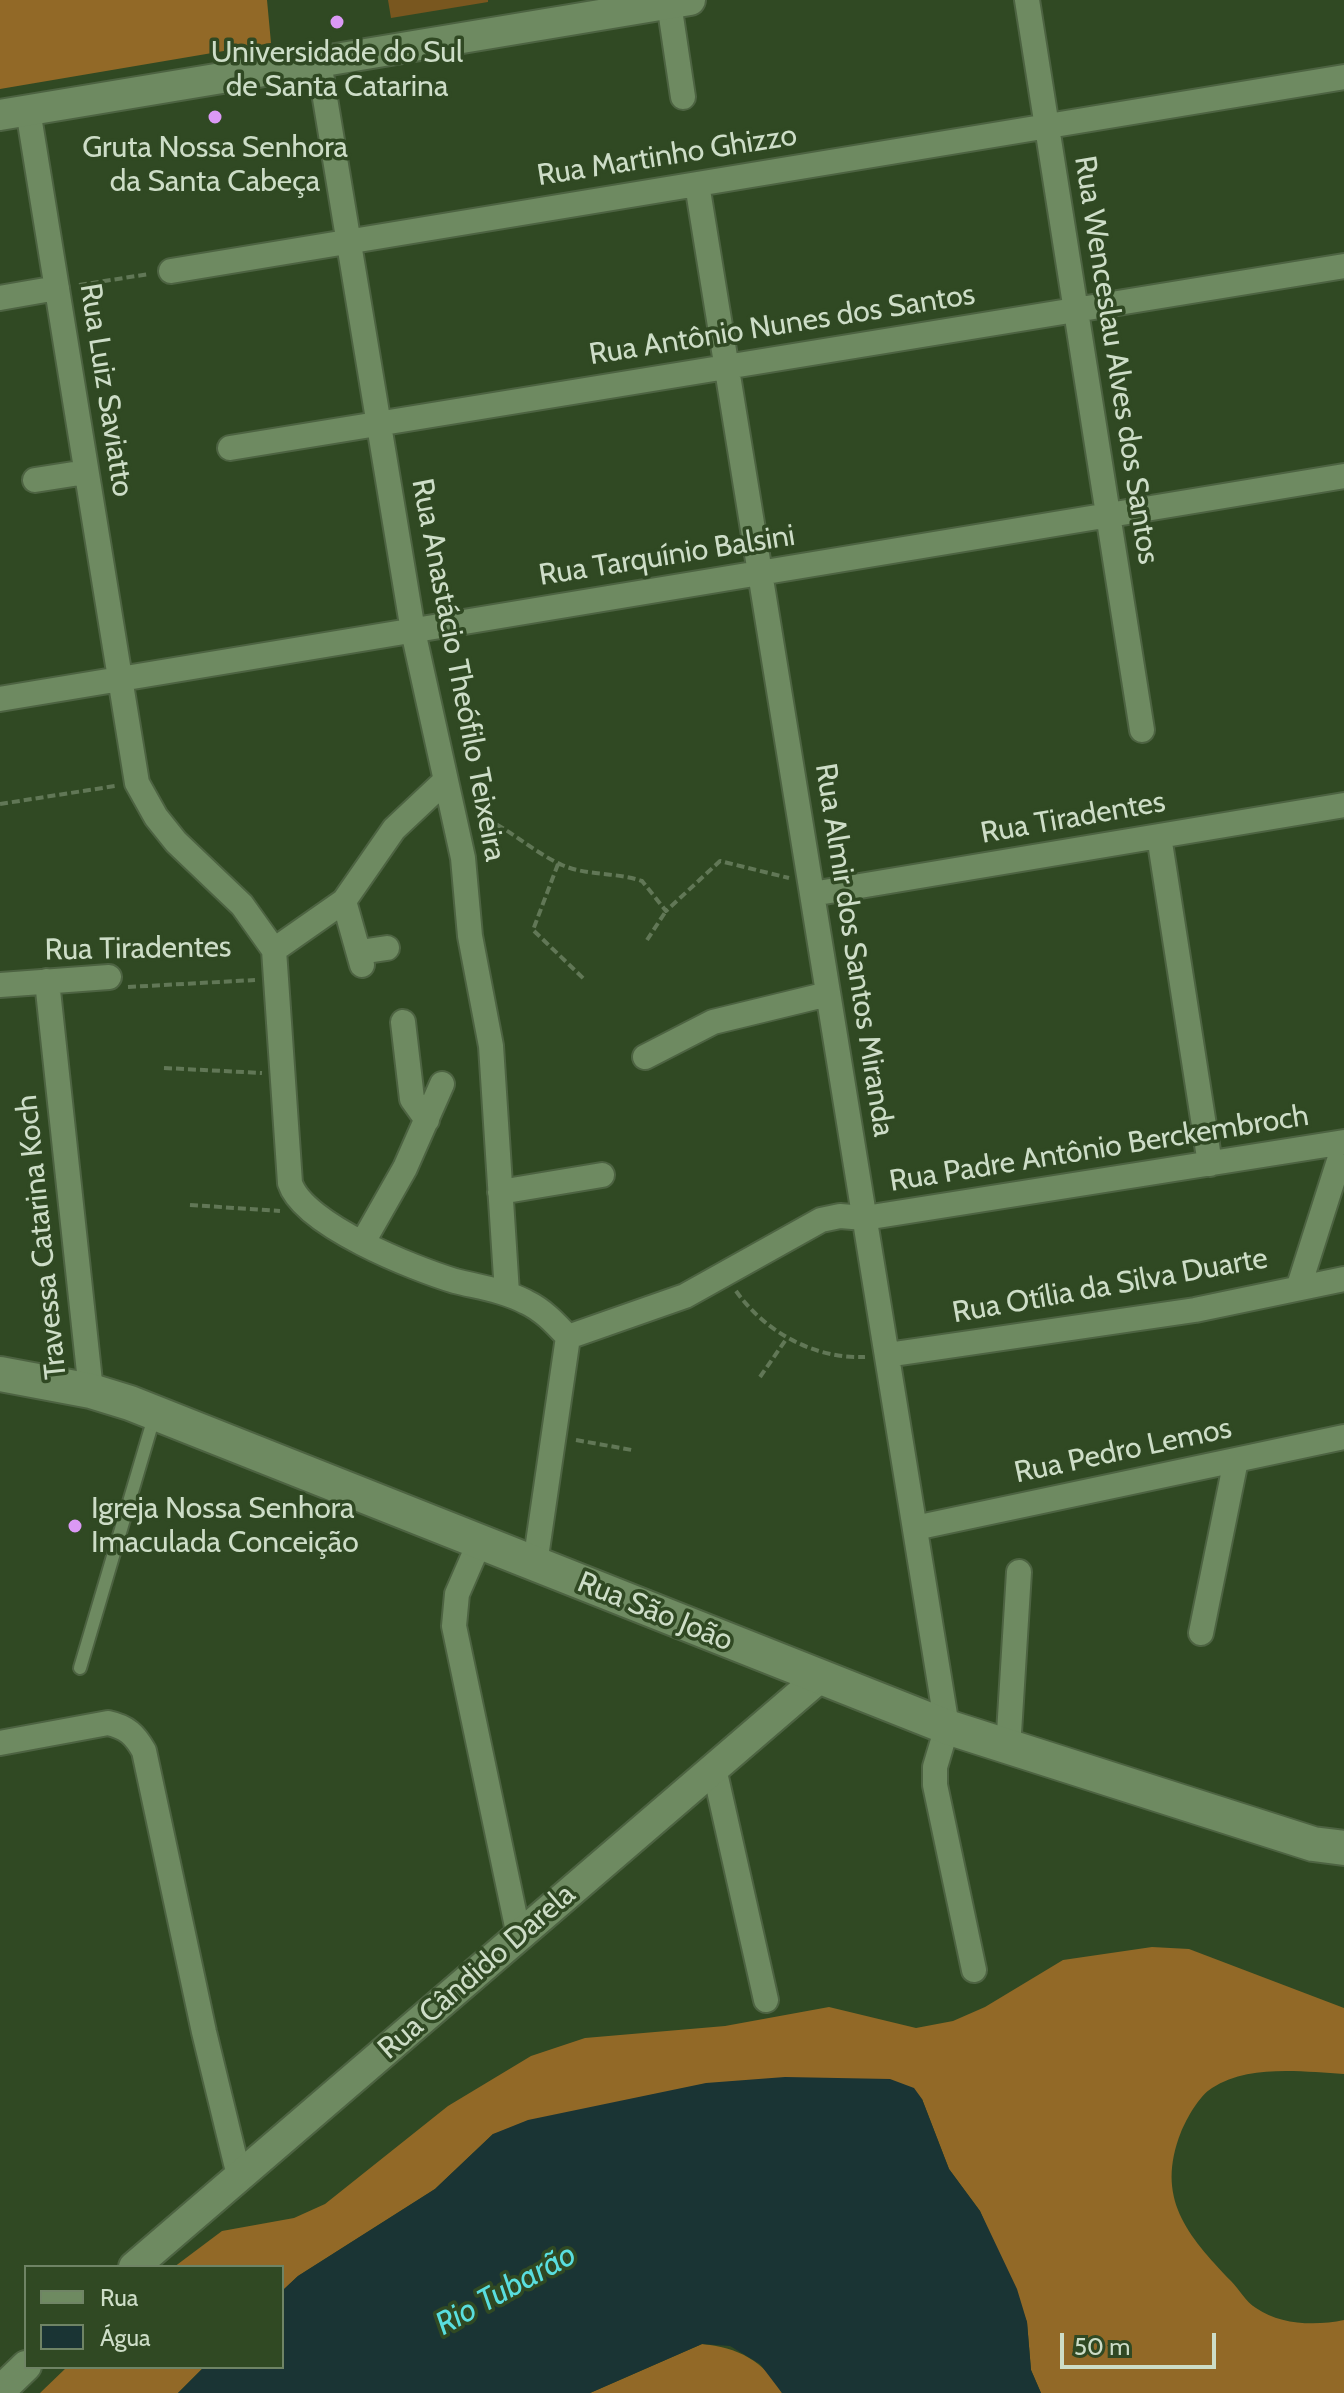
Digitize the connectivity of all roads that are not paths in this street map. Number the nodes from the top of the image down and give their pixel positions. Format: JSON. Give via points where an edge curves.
{"nodes":[{"id":1,"x":1027,"y":0,"type":"edge"},
{"id":2,"x":679,"y":2,"type":"edge"},
{"id":3,"x":319,"y":62,"type":"junction"},
{"id":4,"x":1344,"y":77,"type":"edge"},
{"id":5,"x":683,"y":97,"type":"dead end"},
{"id":6,"x":14,"y":112,"type":"edge"},
{"id":7,"x":1047,"y":126,"type":"junction"},
{"id":8,"x":697,"y":184,"type":"junction"},
{"id":9,"x":348,"y":241,"type":"junction"},
{"id":10,"x":1344,"y":266,"type":"edge"},
{"id":11,"x":171,"y":271,"type":"road end"},
{"id":12,"x":57,"y":288,"type":"junction"},
{"id":13,"x":0,"y":298,"type":"edge"},
{"id":14,"x":1076,"y":310,"type":"junction"},
{"id":15,"x":727,"y":367,"type":"junction"},
{"id":16,"x":380,"y":423,"type":"junction"},
{"id":17,"x":230,"y":448,"type":"dead end"},
{"id":18,"x":86,"y":472,"type":"junction"},
{"id":19,"x":1344,"y":476,"type":"edge"},
{"id":20,"x":35,"y":480,"type":"dead end"},
{"id":21,"x":1108,"y":516,"type":"junction"},
{"id":22,"x":760,"y":573,"type":"junction"},
{"id":23,"x":413,"y":631,"type":"junction"},
{"id":24,"x":120,"y":679,"type":"junction"},
{"id":25,"x":0,"y":699,"type":"edge"},
{"id":26,"x":1142,"y":730,"type":"dead end"},
{"id":27,"x":448,"y":793,"type":"junction"},
{"id":28,"x":1344,"y":805,"type":"edge"},
{"id":29,"x":1159,"y":836,"type":"junction"},
{"id":30,"x":812,"y":889,"type":"junction"},
{"id":31,"x":344,"y":901,"type":"junction"},
{"id":32,"x":387,"y":948,"type":"dead end"},
{"id":33,"x":274,"y":950,"type":"junction"},
{"id":34,"x":109,"y":977,"type":"road end"},
{"id":35,"x":47,"y":981,"type":"junction"},
{"id":36,"x":0,"y":985,"type":"edge"},
{"id":37,"x":828,"y":994,"type":"junction"},
{"id":38,"x":403,"y":1022,"type":"dead end"},
{"id":39,"x":645,"y":1057,"type":"dead end"},
{"id":40,"x":442,"y":1084,"type":"dead end"},
{"id":41,"x":427,"y":1120,"type":"junction"},
{"id":42,"x":1344,"y":1144,"type":"edge"},
{"id":43,"x":1210,"y":1164,"type":"junction"},
{"id":44,"x":602,"y":1175,"type":"dead end"},
{"id":45,"x":500,"y":1192,"type":"junction"},
{"id":46,"x":865,"y":1218,"type":"junction"},
{"id":47,"x":363,"y":1242,"type":"junction"},
{"id":48,"x":1344,"y":1279,"type":"edge"},
{"id":49,"x":1299,"y":1286,"type":"junction"},
{"id":50,"x":507,"y":1293,"type":"junction"},
{"id":51,"x":568,"y":1337,"type":"junction"},
{"id":52,"x":887,"y":1355,"type":"junction"},
{"id":53,"x":0,"y":1374,"type":"edge"},
{"id":54,"x":91,"y":1391,"type":"junction"},
{"id":55,"x":155,"y":1412,"type":"junction"},
{"id":56,"x":1344,"y":1437,"type":"edge"},
{"id":57,"x":1236,"y":1460,"type":"junction"},
{"id":58,"x":915,"y":1528,"type":"junction"},
{"id":59,"x":480,"y":1541,"type":"junction"},
{"id":60,"x":535,"y":1564,"type":"junction"},
{"id":61,"x":1019,"y":1572,"type":"dead end"},
{"id":62,"x":1201,"y":1633,"type":"dead end"},
{"id":63,"x":80,"y":1668,"type":"dead end"},
{"id":64,"x":819,"y":1678,"type":"junction"},
{"id":65,"x":947,"y":1727,"type":"junction"},
{"id":66,"x":0,"y":1743,"type":"edge"},
{"id":67,"x":1008,"y":1749,"type":"junction"},
{"id":68,"x":714,"y":1768,"type":"junction"},
{"id":69,"x":1328,"y":1846,"type":"edge"},
{"id":70,"x":1344,"y":1865,"type":"edge"},
{"id":71,"x":519,"y":1936,"type":"junction"},
{"id":72,"x":974,"y":1970,"type":"dead end"},
{"id":73,"x":766,"y":2000,"type":"dead end"},
{"id":74,"x":239,"y":2176,"type":"junction"},
{"id":75,"x":136,"y":2265,"type":"edge"},
{"id":76,"x":24,"y":2368,"type":"edge"},
{"id":77,"x":0,"y":2391,"type":"edge"}],
"edges":[{"from":1,"to":7,"type":"street","name":"Rua Wenceslau Alves dos Santos"},
{"from":2,"to":3,"type":"street"},
{"from":2,"to":5,"type":"street"},
{"from":3,"to":6,"type":"street"},
{"from":3,"to":9,"type":"street","name":"Rua Anastácio Theófilo Teixeira"},
{"from":4,"to":7,"type":"street","name":"Rua Martinho Ghizzo"},
{"from":6,"to":12,"type":"street","name":"Rua Luiz Saviatto"},
{"from":7,"to":8,"type":"street","name":"Rua Martinho Ghizzo"},
{"from":7,"to":14,"type":"street","name":"Rua Wenceslau Alves dos Santos"},
{"from":8,"to":9,"type":"street","name":"Rua Martinho Ghizzo"},
{"from":8,"to":15,"type":"street","name":"Rua Almir dos Santos Miranda"},
{"from":9,"to":11,"type":"street","name":"Rua Martinho Ghizzo"},
{"from":9,"to":16,"type":"street","name":"Rua Anastácio Theófilo Teixeira"},
{"from":10,"to":14,"type":"street","name":"Rua Antônio Nunes dos Santos"},
{"from":12,"to":13,"type":"street"},
{"from":12,"to":18,"type":"street","name":"Rua Luiz Saviatto"},
{"from":14,"to":15,"type":"street","name":"Rua Antônio Nunes dos Santos"},
{"from":14,"to":21,"type":"street","name":"Rua Wenceslau Alves dos Santos"},
{"from":15,"to":16,"type":"street","name":"Rua Antônio Nunes dos Santos"},
{"from":15,"to":22,"type":"street","name":"Rua Almir dos Santos Miranda"},
{"from":16,"to":17,"type":"street","name":"Rua Antônio Nunes dos Santos"},
{"from":16,"to":23,"type":"street","name":"Rua Anastácio Theófilo Teixeira"},
{"from":18,"to":20,"type":"street"},
{"from":18,"to":24,"type":"street","name":"Rua Luiz Saviatto"},
{"from":19,"to":21,"type":"street","name":"Rua Tarquínio Balsini"},
{"from":21,"to":22,"type":"street","name":"Rua Tarquínio Balsini"},
{"from":21,"to":26,"type":"street","name":"Rua Wenceslau Alves dos Santos"},
{"from":22,"to":23,"type":"street","name":"Rua Tarquínio Balsini"},
{"from":22,"to":30,"type":"street","name":"Rua Almir dos Santos Miranda"},
{"from":23,"to":24,"type":"street","name":"Rua Tarquínio Balsini"},
{"from":23,"to":27,"type":"street","name":"Rua Anastácio Theófilo Teixeira"},
{"from":24,"to":25,"type":"street","name":"Rua Tarquínio Balsini"},
{"from":24,"to":33,"type":"street","name":"Rua Luiz Saviatto","via":[[137,783],[150,808],[176,842],[242,905]]},
{"from":27,"to":31,"type":"street","name":"Rua Tiradentes","via":[[394,829]]},
{"from":27,"to":45,"type":"street","name":"Rua Anastácio Theófilo Teixeira","via":[[491,1046]]},
{"from":28,"to":29,"type":"street","name":"Rua Tiradentes"},
{"from":29,"to":30,"type":"street","name":"Rua Tiradentes"},
{"from":29,"to":43,"type":"street"},
{"from":30,"to":37,"type":"street","name":"Rua Almir dos Santos Miranda"},
{"from":31,"to":32,"type":"street","via":[[361,958]]},
{"from":31,"to":33,"type":"street","name":"Rua Tiradentes"},
{"from":33,"to":47,"type":"street","via":[[290,1183],[298,1200]]},
{"from":34,"to":35,"type":"street","name":"Rua Tiradentes"},
{"from":35,"to":36,"type":"street","name":"Rua Tiradentes"},
{"from":35,"to":54,"type":"street","name":"Travessa Catarina Koch"},
{"from":37,"to":39,"type":"street","via":[[713,1022]]},
{"from":37,"to":46,"type":"street","name":"Rua Almir dos Santos Miranda"},
{"from":38,"to":41,"type":"street","via":[[412,1099]]},
{"from":40,"to":41,"type":"street"},
{"from":41,"to":47,"type":"street"},
{"from":42,"to":43,"type":"street","name":"Rua Padre Antônio Berckembroch"},
{"from":42,"to":49,"type":"street"},
{"from":43,"to":46,"type":"street","name":"Rua Padre Antônio Berckembroch"},
{"from":44,"to":45,"type":"street"},
{"from":45,"to":50,"type":"street","name":"Rua Anastácio Theófilo Teixeira"},
{"from":46,"to":51,"type":"street","name":"Rua Padre Antônio Berckembroch","via":[[821,1220],[725,1276],[648,1312]]},
{"from":46,"to":52,"type":"street","name":"Rua Almir dos Santos Miranda"},
{"from":47,"to":50,"type":"street","via":[[431,1273]]},
{"from":48,"to":49,"type":"street","name":"Rua Otília da Silva Duarte"},
{"from":49,"to":52,"type":"street","name":"Rua Otília da Silva Duarte","via":[[1195,1310]]},
{"from":50,"to":51,"type":"street","via":[[549,1317]]},
{"from":51,"to":60,"type":"street"},
{"from":52,"to":58,"type":"street","name":"Rua Almir dos Santos Miranda"},
{"from":53,"to":54,"type":"main road","name":"Rua São João"},
{"from":54,"to":55,"type":"main road","name":"Rua São João"},
{"from":55,"to":59,"type":"main road","name":"Rua São João"},
{"from":55,"to":63,"type":"lane"},
{"from":56,"to":57,"type":"street","name":"Rua Pedro Lemos"},
{"from":57,"to":58,"type":"street","name":"Rua Pedro Lemos"},
{"from":57,"to":62,"type":"street"},
{"from":58,"to":65,"type":"street","name":"Rua Almir dos Santos Miranda"},
{"from":59,"to":60,"type":"main road","name":"Rua São João"},
{"from":59,"to":71,"type":"street","via":[[457,1594],[454,1626]]},
{"from":60,"to":64,"type":"main road","name":"Rua São João"},
{"from":61,"to":67,"type":"street"},
{"from":64,"to":65,"type":"main road","name":"Rua São João"},
{"from":64,"to":68,"type":"street","name":"Rua Cândido Darela"},
{"from":65,"to":67,"type":"main road","name":"Rua São João"},
{"from":65,"to":72,"type":"street","via":[[935,1785]]},
{"from":66,"to":74,"type":"street","via":[[108,1723],[136,1736],[144,1751]]},
{"from":67,"to":69,"type":"main road","name":"Rua São João"},
{"from":68,"to":71,"type":"street","name":"Rua Cândido Darela"},
{"from":68,"to":73,"type":"street"},
{"from":69,"to":70,"type":"main road","name":"Rua São João"},
{"from":71,"to":74,"type":"street","name":"Rua Cândido Darela"},
{"from":74,"to":75,"type":"street","name":"Rua Cândido Darela"},
{"from":76,"to":77,"type":"street"}]}
